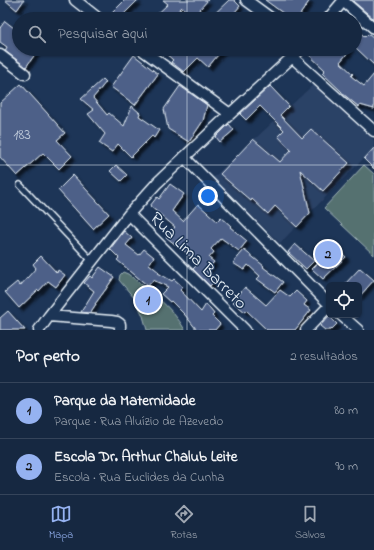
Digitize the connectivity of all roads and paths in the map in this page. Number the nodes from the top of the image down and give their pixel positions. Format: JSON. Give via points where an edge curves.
{"nodes":[{"id":1,"x":75,"y":0,"type":"edge"},
{"id":2,"x":246,"y":0,"type":"edge"},
{"id":3,"x":344,"y":1,"type":"edge"},
{"id":4,"x":90,"y":12,"type":"edge"},
{"id":5,"x":262,"y":12,"type":"edge"},
{"id":6,"x":334,"y":12,"type":"edge"},
{"id":7,"x":356,"y":12,"type":"edge"},
{"id":8,"x":362,"y":17,"type":"edge"},
{"id":9,"x":374,"y":28,"type":"edge"},
{"id":10,"x":0,"y":55,"type":"edge"},
{"id":11,"x":151,"y":56,"type":"edge"},
{"id":12,"x":292,"y":56,"type":"joint"},
{"id":13,"x":25,"y":74,"type":"dead end"},
{"id":14,"x":230,"y":114,"type":"junction"},
{"id":15,"x":374,"y":130,"type":"edge"},
{"id":16,"x":184,"y":157,"type":"junction"},
{"id":17,"x":20,"y":185,"type":"dead end"},
{"id":18,"x":130,"y":214,"type":"junction"},
{"id":19,"x":92,"y":261,"type":"junction"},
{"id":20,"x":326,"y":302,"type":"edge"},
{"id":21,"x":326,"y":308,"type":"edge"},
{"id":22,"x":49,"y":316,"type":"junction"},
{"id":23,"x":344,"y":318,"type":"edge"},
{"id":24,"x":39,"y":330,"type":"edge"},
{"id":25,"x":120,"y":330,"type":"edge"},
{"id":26,"x":245,"y":330,"type":"edge"},
{"id":27,"x":306,"y":330,"type":"edge"},
{"id":28,"x":358,"y":330,"type":"edge"}],
"edges":[{"from":1,"to":4,"type":"street"},
{"from":2,"to":5,"type":"street"},
{"from":3,"to":6,"type":"street"},
{"from":3,"to":7,"type":"street"},
{"from":8,"to":9,"type":"street"},
{"from":10,"to":13,"type":"street"},
{"from":11,"to":14,"type":"street"},
{"from":12,"to":14,"type":"street"},
{"from":12,"to":15,"type":"street"},
{"from":14,"to":16,"type":"street"},
{"from":16,"to":18,"type":"street"},
{"from":16,"to":20,"type":"street"},
{"from":17,"to":19,"type":"lane"},
{"from":18,"to":19,"type":"street"},
{"from":18,"to":26,"type":"street","name":"Rua Lima Barreto"},
{"from":19,"to":22,"type":"street"},
{"from":21,"to":27,"type":"street"},
{"from":22,"to":24,"type":"street"},
{"from":22,"to":25,"type":"street","via":[[117,322],[120,324]]},
{"from":23,"to":28,"type":"street"}]}
